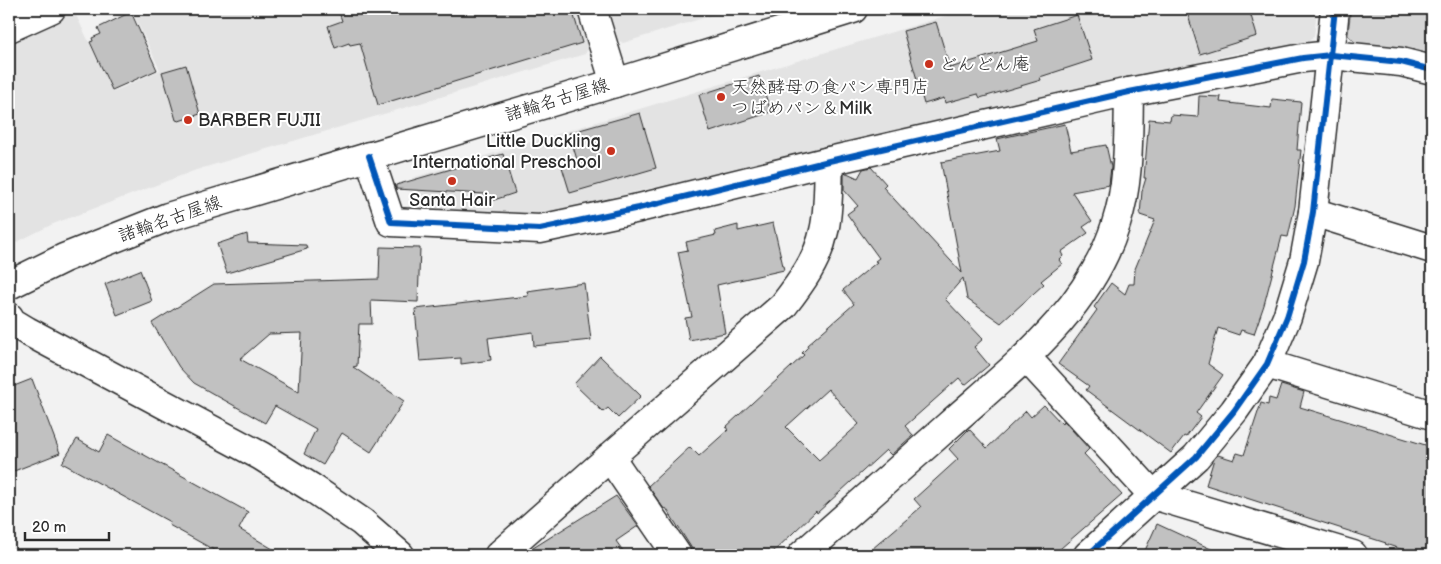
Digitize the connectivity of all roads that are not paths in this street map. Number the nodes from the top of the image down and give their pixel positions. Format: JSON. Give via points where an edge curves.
{"nodes":[{"id":1,"x":51,"y":9,"type":"edge"},
{"id":2,"x":592,"y":9,"type":"edge"},
{"id":3,"x":853,"y":9,"type":"edge"},
{"id":4,"x":1335,"y":9,"type":"edge"},
{"id":5,"x":9,"y":28,"type":"edge"},
{"id":6,"x":1331,"y":55,"type":"junction"},
{"id":7,"x":1432,"y":70,"type":"edge"},
{"id":8,"x":615,"y":83,"type":"junction"},
{"id":9,"x":1129,"y":92,"type":"junction"},
{"id":10,"x":369,"y":156,"type":"junction"},
{"id":11,"x":829,"y":161,"type":"junction"},
{"id":12,"x":1313,"y":212,"type":"junction"},
{"id":13,"x":1432,"y":249,"type":"edge"},
{"id":14,"x":9,"y":285,"type":"edge"},
{"id":15,"x":9,"y":316,"type":"edge"},
{"id":16,"x":1026,"y":357,"type":"junction"},
{"id":17,"x":1267,"y":364,"type":"junction"},
{"id":18,"x":1432,"y":415,"type":"edge"},
{"id":19,"x":610,"y":456,"type":"junction"},
{"id":20,"x":1153,"y":495,"type":"junction"},
{"id":21,"x":400,"y":555,"type":"edge"},
{"id":22,"x":499,"y":555,"type":"edge"},
{"id":23,"x":677,"y":555,"type":"edge"},
{"id":24,"x":802,"y":555,"type":"edge"},
{"id":25,"x":1088,"y":555,"type":"edge"},
{"id":26,"x":1353,"y":555,"type":"edge"}],
"edges":[{"from":1,"to":5,"type":"street"},
{"from":2,"to":8,"type":"street"},
{"from":3,"to":8,"type":"street","name":"諸輪名古屋線"},
{"from":4,"to":6,"type":"street"},
{"from":6,"to":7,"type":"street","via":[[1401,62]]},
{"from":6,"to":9,"type":"street","via":[[1254,66]]},
{"from":6,"to":12,"type":"street"},
{"from":8,"to":10,"type":"street","name":"諸輪名古屋線"},
{"from":9,"to":11,"type":"street"},
{"from":9,"to":16,"type":"street","via":[[1127,165],[1116,224],[1077,303]]},
{"from":10,"to":11,"type":"street","via":[[391,222],[540,229]]},
{"from":10,"to":14,"type":"street","name":"諸輪名古屋線","via":[[168,217],[64,258]]},
{"from":11,"to":19,"type":"street","via":[[824,230],[815,258],[802,282],[784,306]]},
{"from":12,"to":13,"type":"street"},
{"from":12,"to":17,"type":"street","via":[[1304,261],[1287,318]]},
{"from":15,"to":21,"type":"street","via":[[12,322],[27,331],[268,461],[362,522]]},
{"from":16,"to":20,"type":"street"},
{"from":16,"to":24,"type":"street"},
{"from":17,"to":18,"type":"street"},
{"from":17,"to":20,"type":"street","via":[[1196,457]]},
{"from":19,"to":22,"type":"street"},
{"from":19,"to":23,"type":"street"},
{"from":20,"to":25,"type":"street"},
{"from":20,"to":26,"type":"street"}]}
